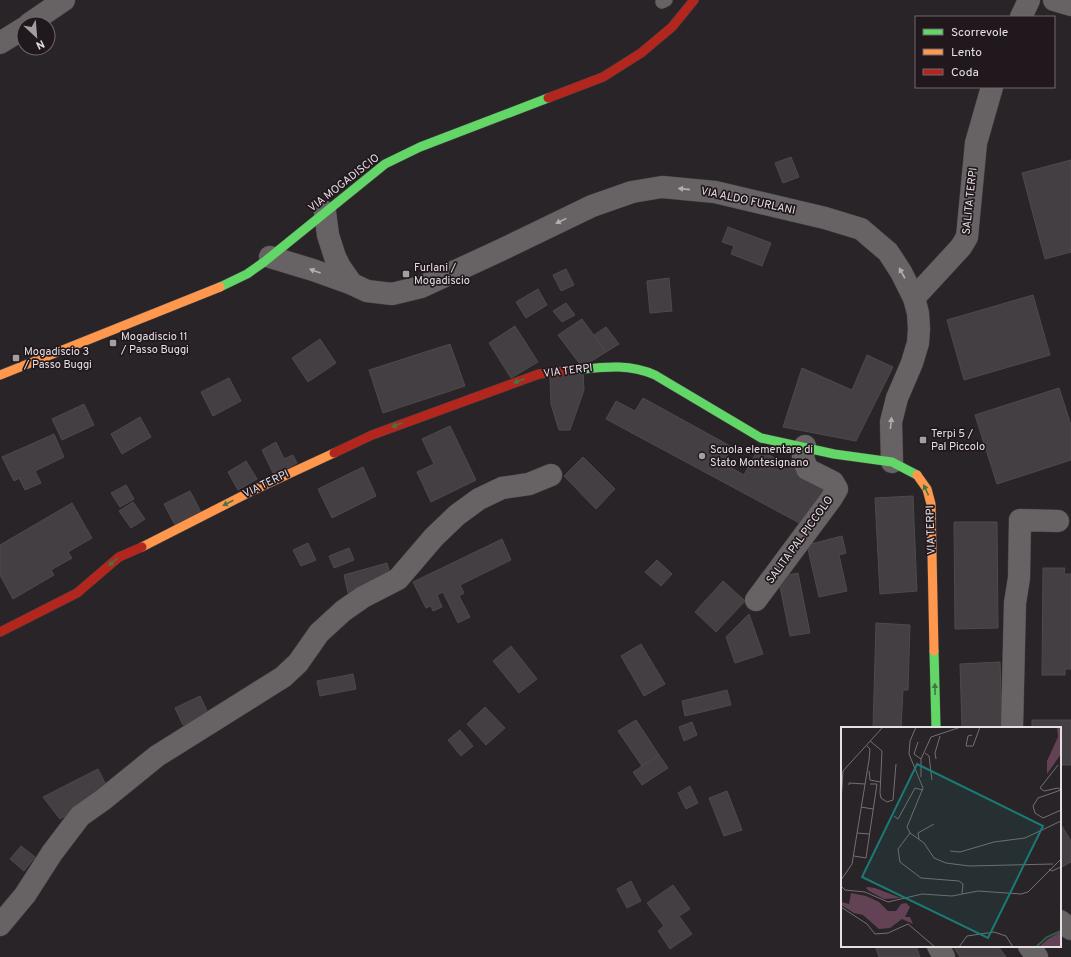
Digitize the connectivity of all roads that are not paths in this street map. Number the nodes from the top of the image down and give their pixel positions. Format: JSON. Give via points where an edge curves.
{"nodes":[{"id":1,"x":64,"y":0,"type":"edge"},
{"id":2,"x":694,"y":0,"type":"edge"},
{"id":3,"x":1029,"y":0,"type":"edge"},
{"id":4,"x":1054,"y":0,"type":"edge"},
{"id":5,"x":1071,"y":5,"type":"edge"},
{"id":6,"x":41,"y":16,"type":"edge"},
{"id":7,"x":1021,"y":16,"type":"edge"},
{"id":8,"x":16,"y":33,"type":"edge"},
{"id":9,"x":0,"y":43,"type":"edge"},
{"id":10,"x":992,"y":88,"type":"edge"},
{"id":11,"x":325,"y":212,"type":"junction"},
{"id":12,"x":270,"y":257,"type":"junction"},
{"id":13,"x":352,"y":284,"type":"junction"},
{"id":14,"x":914,"y":298,"type":"junction"},
{"id":15,"x":0,"y":375,"type":"edge"},
{"id":16,"x":805,"y":446,"type":"junction"},
{"id":17,"x":892,"y":462,"type":"junction"},
{"id":18,"x":551,"y":475,"type":"dead end"},
{"id":19,"x":1058,"y":521,"type":"dead end"},
{"id":20,"x":756,"y":600,"type":"dead end"},
{"id":21,"x":0,"y":632,"type":"edge"},
{"id":22,"x":936,"y":727,"type":"edge"},
{"id":23,"x":1012,"y":727,"type":"edge"},
{"id":24,"x":1061,"y":922,"type":"edge"},
{"id":25,"x":0,"y":925,"type":"edge"},
{"id":26,"x":1071,"y":929,"type":"edge"},
{"id":27,"x":939,"y":947,"type":"edge"},
{"id":28,"x":1030,"y":947,"type":"edge"},
{"id":29,"x":944,"y":957,"type":"edge"},
{"id":30,"x":1037,"y":957,"type":"edge"}],
"edges":[{"from":1,"to":6,"type":"street"},
{"from":2,"to":11,"type":"street","name":"VIA MOGADISCIO","via":[[672,27],[641,53],[603,77],[420,147],[385,164]]},
{"from":3,"to":7,"type":"street"},
{"from":4,"to":5,"type":"street"},
{"from":8,"to":9,"type":"street"},
{"from":10,"to":14,"type":"street","name":"SALITA TERPI","via":[[976,143],[967,237],[961,247]]},
{"from":11,"to":12,"type":"street","name":"VIA MOGADISCIO"},
{"from":11,"to":13,"type":"street","via":[[335,257]]},
{"from":13,"to":12,"type":"street","name":"VIA ALDO FURLANI","one_way":true},
{"from":12,"to":15,"type":"street","name":"VIA MOGADISCIO","via":[[247,274],[221,287]]},
{"from":14,"to":13,"type":"street","name":"VIA ALDO FURLANI","one_way":true,"via":[[902,272],[888,252],[861,229],[715,192],[662,187],[632,192],[592,206],[421,287],[392,294],[367,291]]},
{"from":17,"to":14,"type":"street","name":"VIA ALDO FURLANI","one_way":true,"via":[[891,422],[897,398],[918,343],[918,313]]},
{"from":16,"to":17,"type":"street","name":"VIA TERPI","via":[[834,454]]},
{"from":16,"to":20,"type":"street","name":"SALITA PAL PICCOLO","via":[[803,457],[807,469],[833,482],[837,489]]},
{"from":16,"to":21,"type":"street","name":"VIA TERPI","one_way":true,"via":[[762,438],[642,369],[598,367],[539,374],[372,435],[252,491],[119,557],[77,593]]},
{"from":22,"to":17,"type":"street","name":"VIA TERPI","one_way":true,"via":[[931,504],[927,489],[917,475]]},
{"from":18,"to":25,"type":"street","via":[[529,484],[502,488],[479,499],[457,515],[398,579],[363,597],[343,611],[320,633],[298,663],[282,678],[157,756],[80,816],[25,895]]},
{"from":19,"to":23,"type":"street","via":[[1020,520]]},
{"from":24,"to":26,"type":"street"},
{"from":27,"to":29,"type":"street"},
{"from":28,"to":30,"type":"street"}]}
